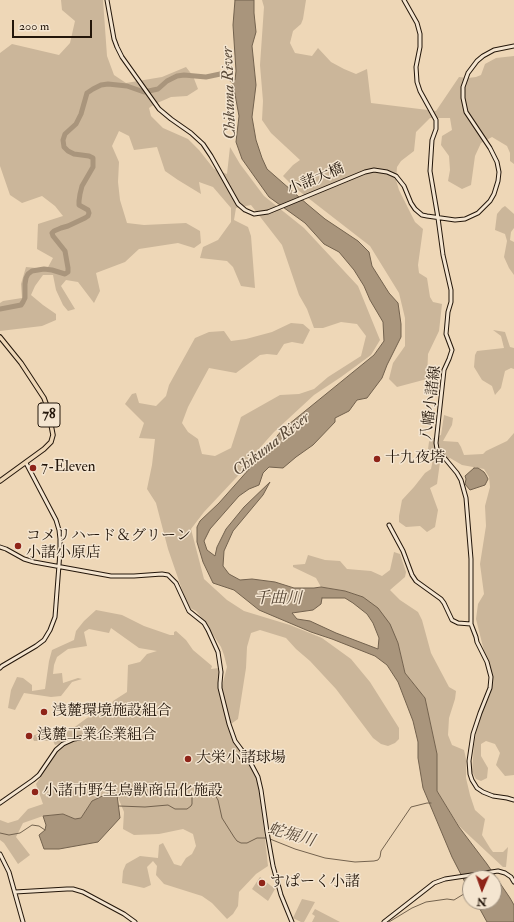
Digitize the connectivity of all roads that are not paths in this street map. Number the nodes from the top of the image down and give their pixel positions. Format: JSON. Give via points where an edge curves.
{"nodes":[{"id":1,"x":107,"y":0,"type":"edge"},
{"id":2,"x":404,"y":0,"type":"edge"},
{"id":3,"x":514,"y":46,"type":"edge"},
{"id":4,"x":438,"y":218,"type":"junction"},
{"id":5,"x":0,"y":337,"type":"edge"},
{"id":6,"x":26,"y":463,"type":"junction"},
{"id":7,"x":0,"y":482,"type":"edge"},
{"id":8,"x":390,"y":525,"type":"dead end"},
{"id":9,"x":0,"y":547,"type":"edge"},
{"id":10,"x":58,"y":566,"type":"junction"},
{"id":11,"x":471,"y":624,"type":"junction"},
{"id":12,"x":0,"y":668,"type":"edge"},
{"id":13,"x":111,"y":735,"type":"dead end"},
{"id":14,"x":514,"y":800,"type":"edge"},
{"id":15,"x":0,"y":803,"type":"edge"},
{"id":16,"x":0,"y":854,"type":"edge"},
{"id":17,"x":514,"y":882,"type":"edge"},
{"id":18,"x":15,"y":892,"type":"junction"},
{"id":19,"x":23,"y":922,"type":"edge"},
{"id":20,"x":135,"y":922,"type":"edge"},
{"id":21,"x":292,"y":922,"type":"edge"},
{"id":22,"x":384,"y":922,"type":"edge"}],
"edges":[{"from":1,"to":4,"type":"street","name":"小諸大橋","via":[[114,39],[122,58],[156,105],[203,144],[241,208],[250,213],[268,212],[374,170],[396,176],[419,213]]},
{"from":2,"to":4,"type":"street","name":"八幡小諸線","via":[[420,34],[417,82],[436,120],[430,171]]},
{"from":3,"to":4,"type":"street","via":[[494,50],[483,56],[468,73],[463,87],[466,112],[497,162],[499,172],[494,194],[482,209],[465,219]]},
{"from":4,"to":11,"type":"street","name":"八幡小諸線","via":[[451,290],[446,334],[452,350],[444,370],[436,443],[437,450],[461,480],[466,498],[471,559]]},
{"from":5,"to":6,"type":"main road","number":"78","via":[[44,398],[53,432],[51,442]]},
{"from":6,"to":7,"type":"main road","number":"78"},
{"from":6,"to":10,"type":"street","via":[[58,525]]},
{"from":8,"to":11,"type":"street","via":[[416,581],[441,599],[452,620]]},
{"from":9,"to":10,"type":"street","via":[[24,559]]},
{"from":10,"to":12,"type":"street","via":[[55,617],[50,630],[44,640]]},
{"from":10,"to":21,"type":"street","via":[[111,576],[168,575],[176,583],[189,611],[204,623],[218,652],[220,688],[229,724],[235,741],[258,777],[273,866]]},
{"from":11,"to":14,"type":"street","name":"八幡小諸線","via":[[487,662],[490,688],[473,734],[470,774],[477,788],[483,792]]},
{"from":13,"to":15,"type":"street","via":[[74,739],[63,744],[39,775]]},
{"from":16,"to":18,"type":"street"},
{"from":17,"to":22,"type":"street","via":[[508,874],[498,871],[434,883]]},
{"from":18,"to":19,"type":"street"},
{"from":18,"to":20,"type":"street","via":[[73,889],[83,892]]}]}
